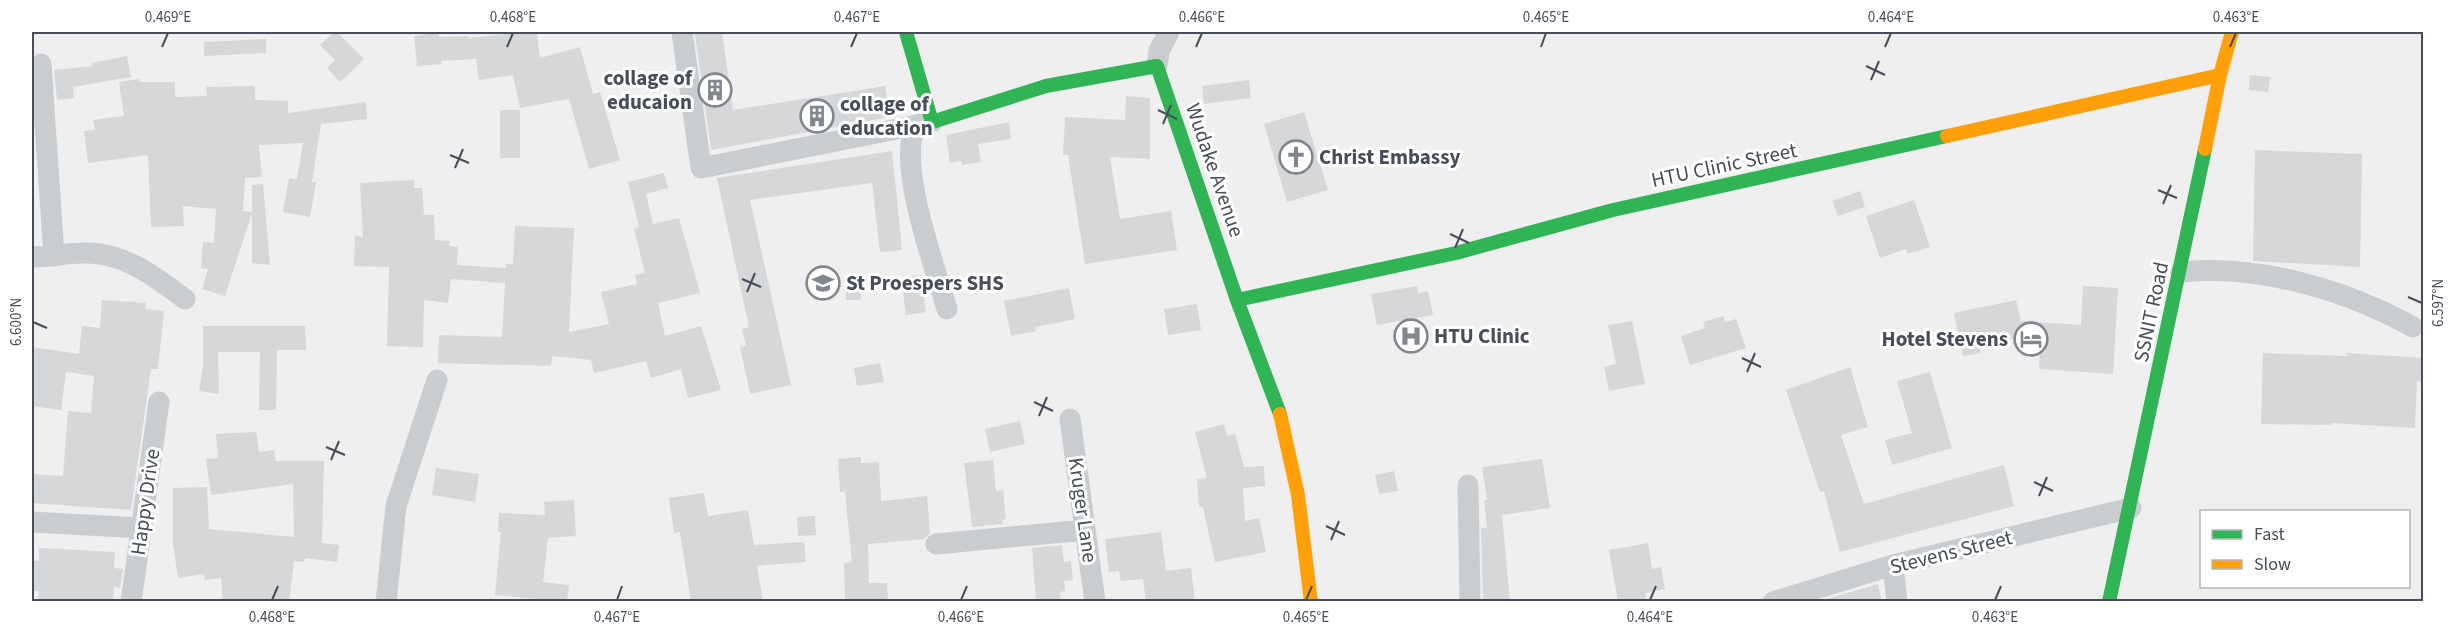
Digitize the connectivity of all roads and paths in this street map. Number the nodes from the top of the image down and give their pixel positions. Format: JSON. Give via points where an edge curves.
{"nodes":[{"id":1,"x":681,"y":32,"type":"edge"},
{"id":2,"x":906,"y":32,"type":"edge"},
{"id":3,"x":1169,"y":32,"type":"edge"},
{"id":4,"x":2232,"y":32,"type":"edge"},
{"id":5,"x":41,"y":64,"type":"dead end"},
{"id":6,"x":1157,"y":66,"type":"junction"},
{"id":7,"x":2220,"y":75,"type":"junction"},
{"id":8,"x":924,"y":123,"type":"junction"},
{"id":9,"x":54,"y":256,"type":"junction"},
{"id":10,"x":32,"y":257,"type":"edge"},
{"id":11,"x":2181,"y":272,"type":"junction"},
{"id":12,"x":185,"y":299,"type":"dead end"},
{"id":13,"x":1237,"y":300,"type":"junction"},
{"id":14,"x":947,"y":309,"type":"dead end"},
{"id":15,"x":2414,"y":327,"type":"dead end"},
{"id":16,"x":437,"y":380,"type":"dead end"},
{"id":17,"x":159,"y":402,"type":"dead end"},
{"id":18,"x":1070,"y":419,"type":"dead end"},
{"id":19,"x":1468,"y":485,"type":"dead end"},
{"id":20,"x":2132,"y":508,"type":"junction"},
{"id":21,"x":32,"y":522,"type":"edge"},
{"id":22,"x":141,"y":528,"type":"junction"},
{"id":23,"x":1085,"y":530,"type":"junction"},
{"id":24,"x":936,"y":544,"type":"dead end"},
{"id":25,"x":1893,"y":565,"type":"junction"},
{"id":26,"x":131,"y":602,"type":"edge"},
{"id":27,"x":386,"y":602,"type":"edge"},
{"id":28,"x":1095,"y":602,"type":"edge"},
{"id":29,"x":1311,"y":602,"type":"edge"},
{"id":30,"x":1470,"y":602,"type":"edge"},
{"id":31,"x":1773,"y":602,"type":"edge"},
{"id":32,"x":1897,"y":602,"type":"edge"},
{"id":33,"x":2109,"y":602,"type":"edge"}],
"edges":[{"from":1,"to":8,"type":"street","via":[[700,168]]},
{"from":2,"to":8,"type":"street"},
{"from":3,"to":6,"type":"street","via":[[1159,51]]},
{"from":4,"to":7,"type":"street","name":"SSNIT Road"},
{"from":5,"to":9,"type":"street"},
{"from":6,"to":8,"type":"street","via":[[1046,86]]},
{"from":6,"to":13,"type":"street","name":"Wudake Avenue"},
{"from":7,"to":11,"type":"street","name":"SSNIT Road"},
{"from":7,"to":13,"type":"street","name":"HTU Clinic Street","via":[[1613,210],[1456,253]]},
{"from":8,"to":14,"type":"street","via":[[911,135],[909,150],[916,200]]},
{"from":9,"to":10,"type":"street"},
{"from":9,"to":12,"type":"street","via":[[85,252],[124,260],[152,274]]},
{"from":11,"to":15,"type":"street","via":[[2220,270],[2332,291],[2360,300]]},
{"from":11,"to":20,"type":"street","name":"SSNIT Road"},
{"from":13,"to":29,"type":"street","name":"Wudake Avenue","via":[[1280,412],[1291,454]]},
{"from":16,"to":27,"type":"street","via":[[396,506]]},
{"from":17,"to":22,"type":"street","name":"Happy Drive"},
{"from":18,"to":23,"type":"street","name":"Kruger Lane"},
{"from":19,"to":30,"type":"street"},
{"from":20,"to":25,"type":"street","name":"Stevens Street"},
{"from":20,"to":33,"type":"street","name":"SSNIT Road"},
{"from":21,"to":22,"type":"street"},
{"from":22,"to":26,"type":"street","name":"Happy Drive"},
{"from":23,"to":24,"type":"street"},
{"from":23,"to":28,"type":"street","name":"Kruger Lane"},
{"from":25,"to":31,"type":"street","name":"Stevens Street"},
{"from":25,"to":32,"type":"street"}]}
